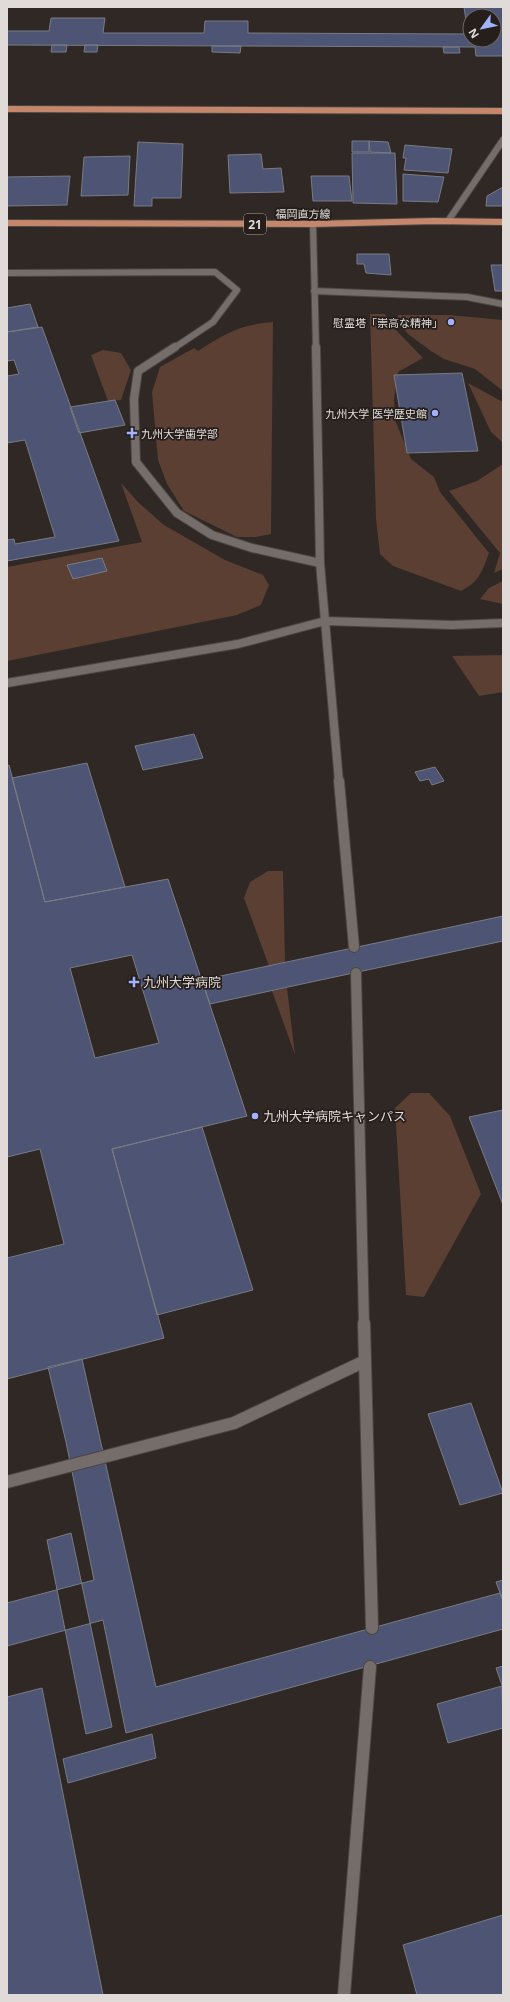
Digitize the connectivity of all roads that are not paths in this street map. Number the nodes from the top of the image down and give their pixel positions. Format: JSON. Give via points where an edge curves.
{"nodes":[{"id":1,"x":7,"y":109,"type":"edge"},
{"id":2,"x":503,"y":111,"type":"edge"},
{"id":3,"x":503,"y":140,"type":"edge"},
{"id":4,"x":448,"y":221,"type":"junction"},
{"id":5,"x":7,"y":222,"type":"edge"},
{"id":6,"x":503,"y":222,"type":"edge"},
{"id":7,"x":313,"y":224,"type":"junction"},
{"id":8,"x":7,"y":273,"type":"edge"},
{"id":9,"x":314,"y":291,"type":"junction"},
{"id":10,"x":503,"y":304,"type":"edge"},
{"id":11,"x":320,"y":563,"type":"junction"},
{"id":12,"x":326,"y":620,"type":"junction"},
{"id":13,"x":503,"y":623,"type":"edge"},
{"id":14,"x":7,"y":683,"type":"edge"},
{"id":15,"x":354,"y":947,"type":"dead end"},
{"id":16,"x":356,"y":973,"type":"dead end"},
{"id":17,"x":365,"y":1361,"type":"junction"},
{"id":18,"x":7,"y":1482,"type":"edge"},
{"id":19,"x":372,"y":1628,"type":"dead end"},
{"id":20,"x":370,"y":1667,"type":"dead end"},
{"id":21,"x":344,"y":1995,"type":"edge"}],
"edges":[{"from":1,"to":2,"type":"main road"},
{"from":3,"to":4,"type":"street"},
{"from":4,"to":6,"type":"main road","name":"福岡直方線","number":"21"},
{"from":4,"to":7,"type":"main road","name":"福岡直方線","number":"21"},
{"from":5,"to":7,"type":"main road","name":"福岡直方線","number":"21"},
{"from":7,"to":9,"type":"street"},
{"from":8,"to":11,"type":"street","via":[[215,272],[237,290],[213,322],[138,371],[134,399],[136,462],[178,513],[212,535],[252,548]]},
{"from":9,"to":10,"type":"street","via":[[467,297]]},
{"from":9,"to":11,"type":"street"},
{"from":11,"to":12,"type":"street"},
{"from":12,"to":13,"type":"street","via":[[452,625]]},
{"from":12,"to":14,"type":"street","via":[[238,644]]},
{"from":12,"to":15,"type":"street"},
{"from":16,"to":17,"type":"street"},
{"from":17,"to":18,"type":"street","via":[[234,1423]]},
{"from":17,"to":19,"type":"street"},
{"from":20,"to":21,"type":"street"}]}
